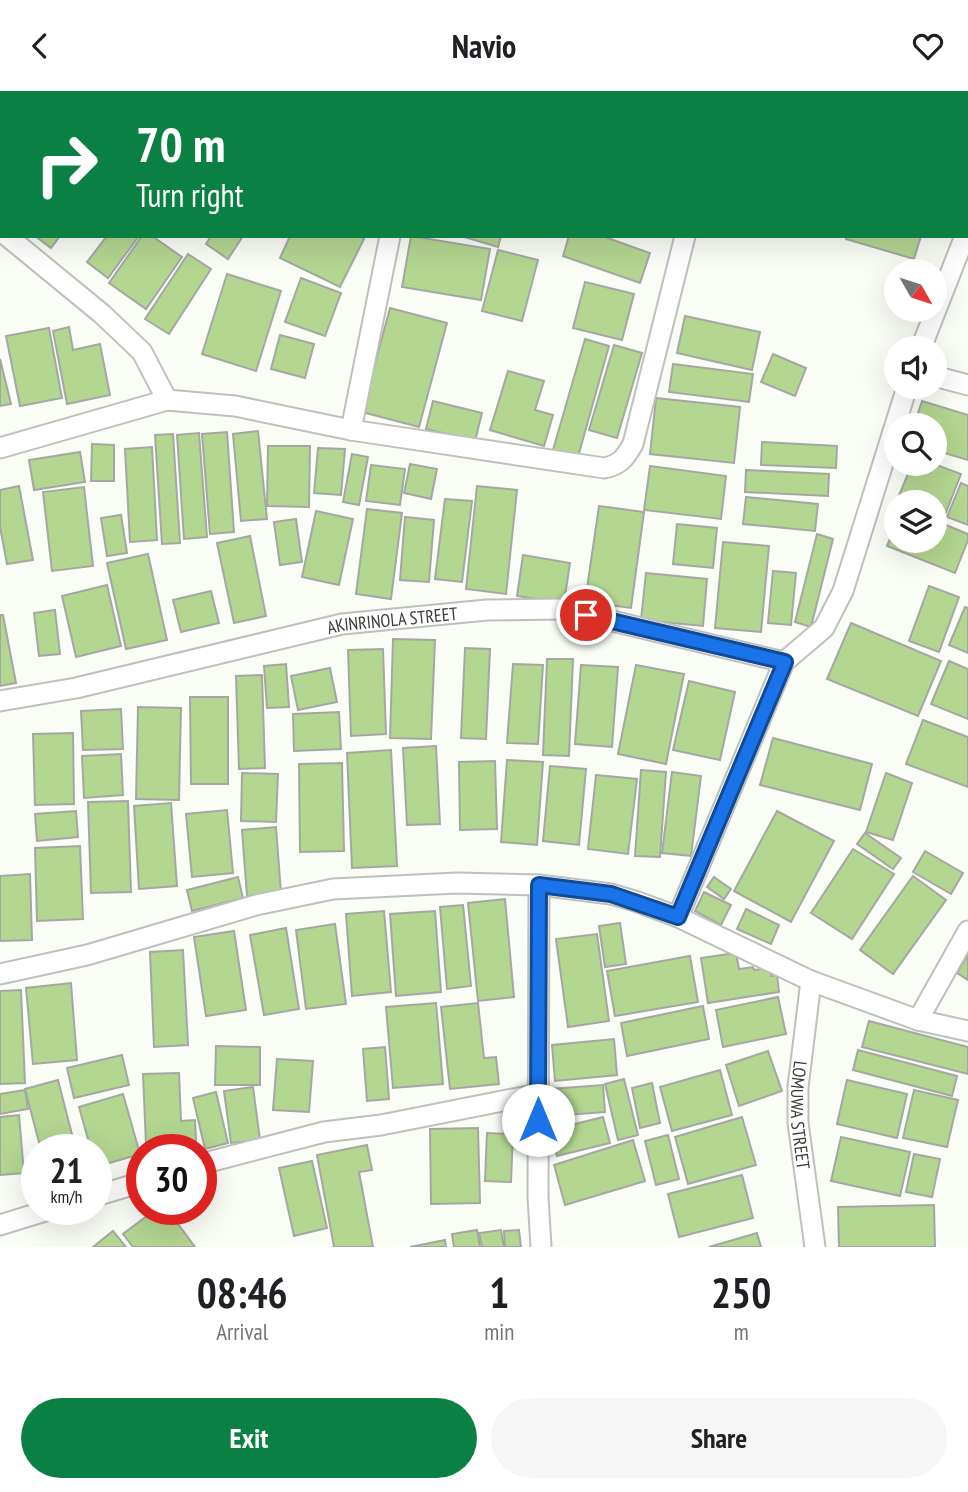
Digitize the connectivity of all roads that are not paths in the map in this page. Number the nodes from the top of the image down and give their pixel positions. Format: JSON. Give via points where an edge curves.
{"nodes":[{"id":1,"x":9,"y":238,"type":"edge"},
{"id":2,"x":390,"y":238,"type":"edge"},
{"id":3,"x":684,"y":238,"type":"edge"},
{"id":4,"x":964,"y":238,"type":"edge"},
{"id":5,"x":926,"y":336,"type":"edge"},
{"id":6,"x":947,"y":379,"type":"edge"},
{"id":7,"x":968,"y":385,"type":"edge"},
{"id":8,"x":903,"y":399,"type":"edge"},
{"id":9,"x":167,"y":400,"type":"junction"},
{"id":10,"x":351,"y":430,"type":"junction"},
{"id":11,"x":0,"y":448,"type":"edge"},
{"id":12,"x":785,"y":662,"type":"junction"},
{"id":13,"x":0,"y":701,"type":"edge"},
{"id":14,"x":539,"y":885,"type":"junction"},
{"id":15,"x":678,"y":917,"type":"junction"},
{"id":16,"x":968,"y":931,"type":"edge"},
{"id":17,"x":0,"y":974,"type":"edge"},
{"id":18,"x":811,"y":981,"type":"junction"},
{"id":19,"x":918,"y":1020,"type":"junction"},
{"id":20,"x":968,"y":1031,"type":"edge"},
{"id":21,"x":538,"y":1094,"type":"junction"},
{"id":22,"x":217,"y":1160,"type":"edge"},
{"id":23,"x":21,"y":1219,"type":"edge"},
{"id":24,"x":0,"y":1225,"type":"edge"},
{"id":25,"x":541,"y":1247,"type":"edge"},
{"id":26,"x":815,"y":1247,"type":"edge"}],
"edges":[{"from":1,"to":9,"type":"street","via":[[142,352]]},
{"from":2,"to":10,"type":"street"},
{"from":3,"to":10,"type":"street","via":[[633,444],[616,466],[604,468]]},
{"from":4,"to":5,"type":"street"},
{"from":6,"to":7,"type":"street"},
{"from":8,"to":12,"type":"street","via":[[843,591],[824,628]]},
{"from":9,"to":10,"type":"street","via":[[235,406]]},
{"from":9,"to":11,"type":"street"},
{"from":12,"to":13,"type":"street","name":"AKINRINOLA STREET","via":[[562,609],[487,610],[342,624],[76,688]]},
{"from":12,"to":15,"type":"street"},
{"from":14,"to":15,"type":"street","via":[[611,894]]},
{"from":14,"to":17,"type":"street","via":[[446,883],[333,889],[256,905],[87,955]]},
{"from":14,"to":21,"type":"street"},
{"from":15,"to":18,"type":"street"},
{"from":16,"to":19,"type":"street"},
{"from":18,"to":19,"type":"street"},
{"from":18,"to":26,"type":"street","name":"LOMUWA STREET","via":[[798,1123]]},
{"from":19,"to":20,"type":"street"},
{"from":21,"to":22,"type":"street","via":[[324,1132]]},
{"from":21,"to":25,"type":"street"},
{"from":23,"to":24,"type":"street"}]}
